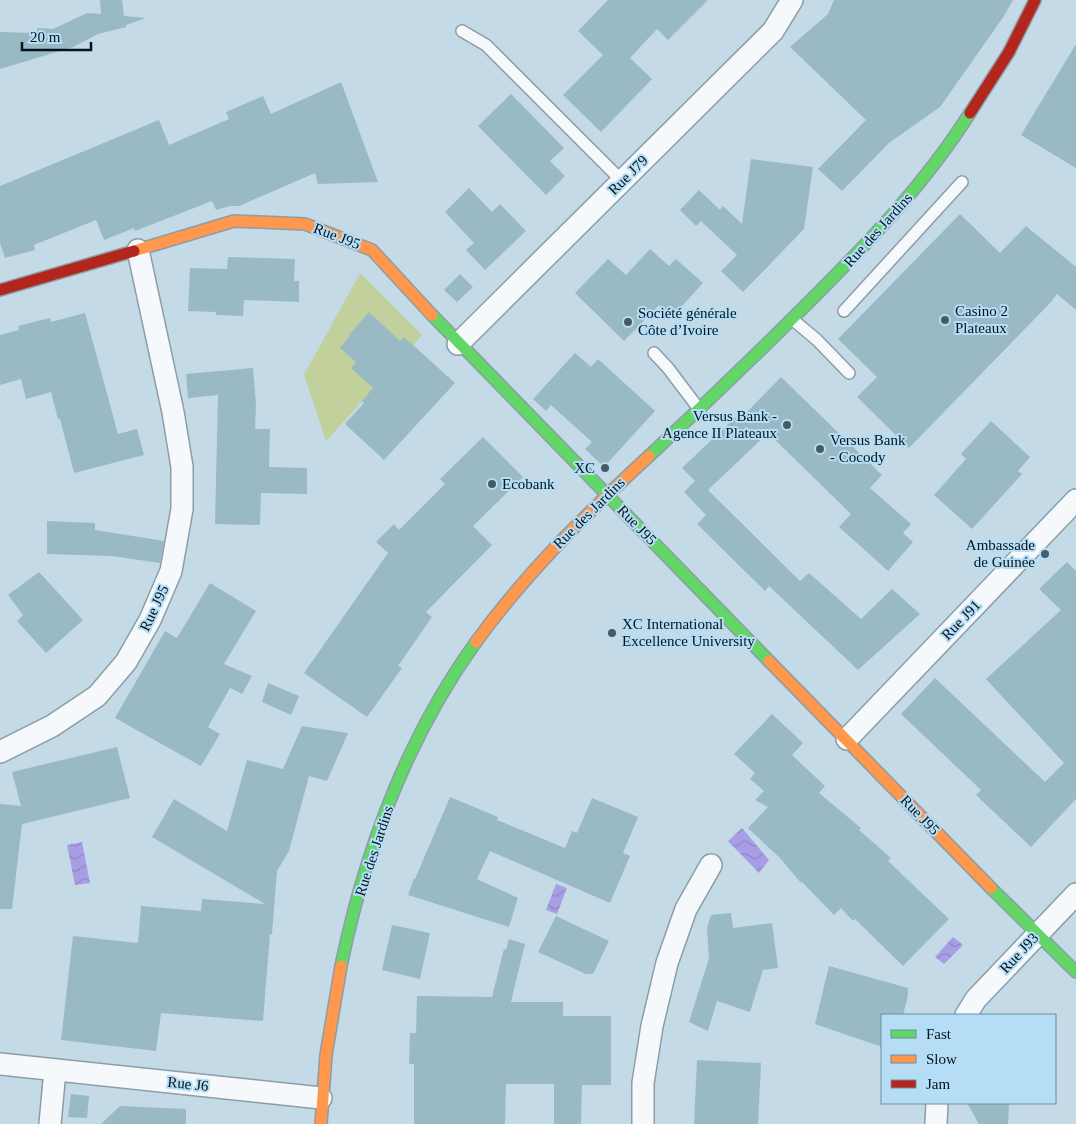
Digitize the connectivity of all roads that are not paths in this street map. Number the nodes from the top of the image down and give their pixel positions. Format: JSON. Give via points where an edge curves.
{"nodes":[{"id":1,"x":792,"y":0,"type":"edge"},
{"id":2,"x":1035,"y":0,"type":"edge"},
{"id":3,"x":462,"y":31,"type":"dead end"},
{"id":4,"x":622,"y":181,"type":"junction"},
{"id":5,"x":962,"y":182,"type":"dead end"},
{"id":6,"x":138,"y":250,"type":"junction"},
{"id":7,"x":0,"y":290,"type":"edge"},
{"id":8,"x":844,"y":310,"type":"dead end"},
{"id":9,"x":792,"y":319,"type":"junction"},
{"id":10,"x":458,"y":344,"type":"junction"},
{"id":11,"x":654,"y":353,"type":"dead end"},
{"id":12,"x":849,"y":373,"type":"dead end"},
{"id":13,"x":699,"y":409,"type":"junction"},
{"id":14,"x":607,"y":494,"type":"junction"},
{"id":15,"x":1076,"y":500,"type":"edge"},
{"id":16,"x":846,"y":739,"type":"junction"},
{"id":17,"x":0,"y":752,"type":"edge"},
{"id":18,"x":710,"y":865,"type":"dead end"},
{"id":19,"x":1076,"y":894,"type":"edge"},
{"id":20,"x":1036,"y":935,"type":"junction"},
{"id":21,"x":1076,"y":972,"type":"edge"},
{"id":22,"x":967,"y":1014,"type":"edge"},
{"id":23,"x":0,"y":1064,"type":"edge"},
{"id":24,"x":55,"y":1070,"type":"junction"},
{"id":25,"x":321,"y":1098,"type":"junction"},
{"id":26,"x":937,"y":1104,"type":"edge"},
{"id":27,"x":50,"y":1124,"type":"edge"},
{"id":28,"x":321,"y":1124,"type":"edge"},
{"id":29,"x":642,"y":1124,"type":"edge"},
{"id":30,"x":936,"y":1124,"type":"edge"}],
"edges":[{"from":1,"to":4,"type":"street","name":"Rue J79","via":[[773,31]]},
{"from":2,"to":9,"type":"street","name":"Rue des Jardins","via":[[996,76],[936,164],[868,244]]},
{"from":3,"to":4,"type":"lane","via":[[486,45]]},
{"from":4,"to":10,"type":"street","name":"Rue J79"},
{"from":5,"to":8,"type":"lane"},
{"from":6,"to":7,"type":"street","name":"Rue J95"},
{"from":6,"to":10,"type":"street","name":"Rue J95","via":[[234,221],[305,224],[372,250]]},
{"from":6,"to":17,"type":"street","name":"Rue J95","via":[[182,467],[182,509],[170,571],[150,620],[126,662],[97,696],[52,726]]},
{"from":9,"to":12,"type":"lane"},
{"from":9,"to":13,"type":"street","name":"Rue des Jardins"},
{"from":10,"to":14,"type":"street","name":"Rue J95"},
{"from":11,"to":13,"type":"lane"},
{"from":13,"to":14,"type":"street","name":"Rue des Jardins"},
{"from":14,"to":16,"type":"street","name":"Rue J95"},
{"from":14,"to":25,"type":"street","name":"Rue des Jardins","via":[[538,565],[485,629],[450,681],[413,746],[384,815],[360,888],[343,954]]},
{"from":15,"to":16,"type":"street","name":"Rue J91"},
{"from":16,"to":20,"type":"street","name":"Rue J95"},
{"from":18,"to":29,"type":"street","via":[[686,909],[667,963],[643,1083]]},
{"from":19,"to":20,"type":"street","name":"Rue J93"},
{"from":20,"to":21,"type":"street","name":"Rue J95"},
{"from":20,"to":22,"type":"street","name":"Rue J93","via":[[976,999]]},
{"from":23,"to":24,"type":"street","name":"Rue J6"},
{"from":24,"to":25,"type":"street","name":"Rue J6"},
{"from":24,"to":27,"type":"street"},
{"from":25,"to":28,"type":"street","name":"Rue des Jardins"},
{"from":26,"to":30,"type":"street"}]}
